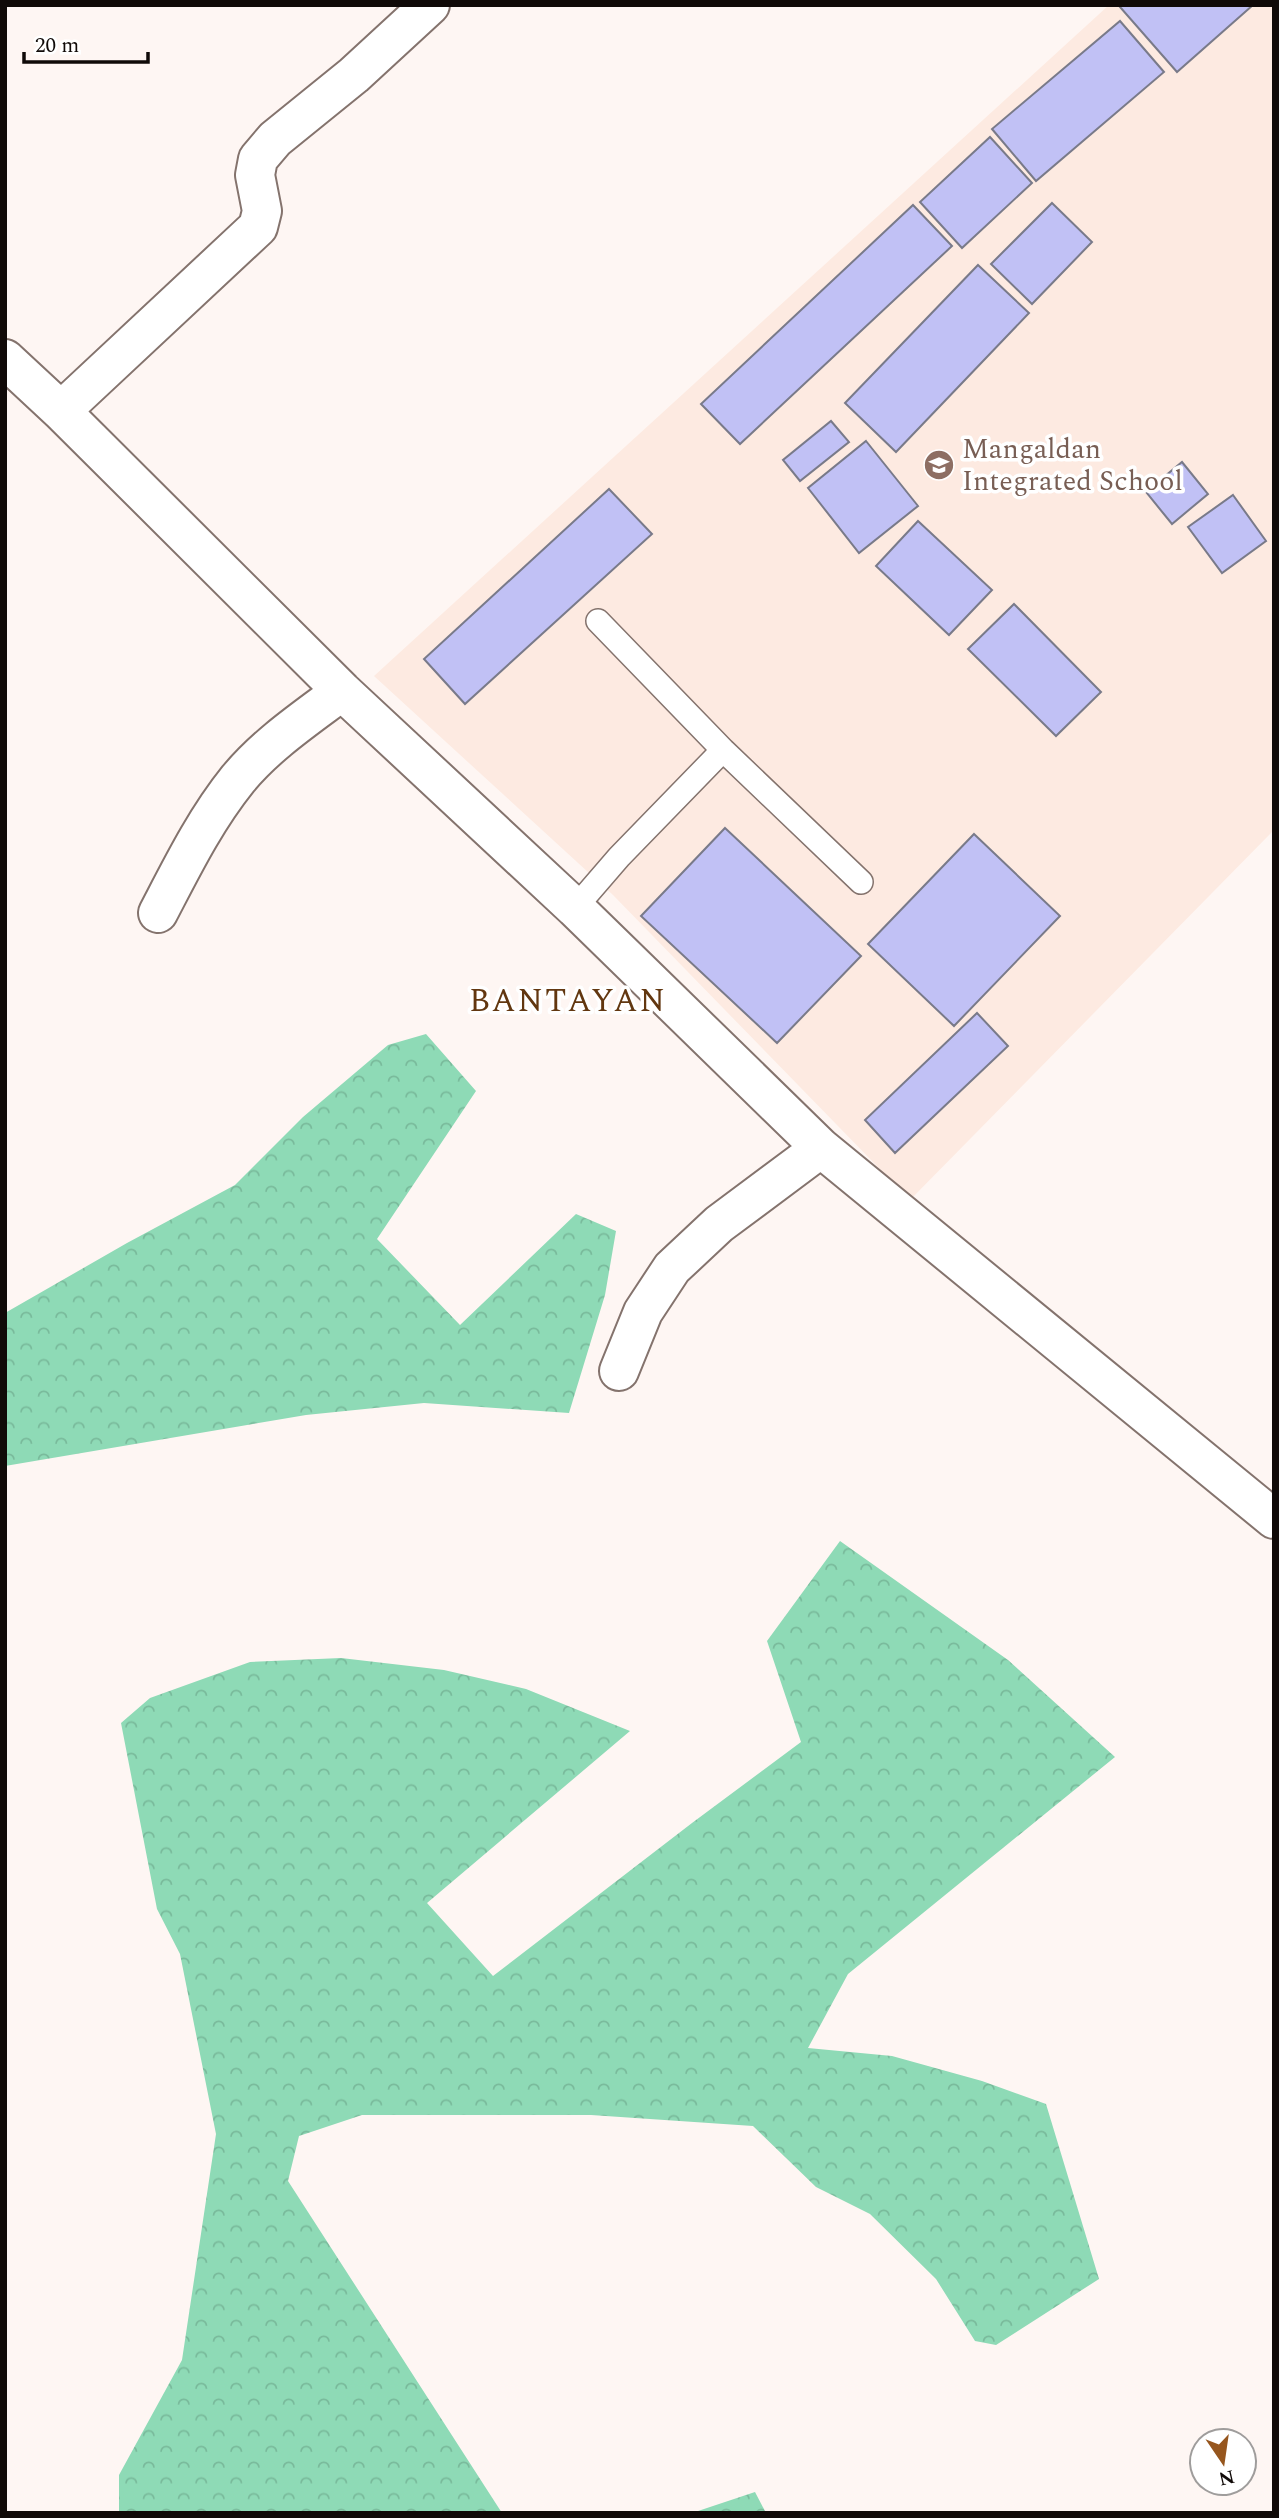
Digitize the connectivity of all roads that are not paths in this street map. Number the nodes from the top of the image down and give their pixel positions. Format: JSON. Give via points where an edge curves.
{"nodes":[{"id":1,"x":430,"y":5,"type":"edge"},
{"id":2,"x":5,"y":359,"type":"edge"},
{"id":3,"x":61,"y":411,"type":"junction"},
{"id":4,"x":598,"y":621,"type":"dead end"},
{"id":5,"x":342,"y":691,"type":"junction"},
{"id":6,"x":723,"y":750,"type":"junction"},
{"id":7,"x":861,"y":883,"type":"dead end"},
{"id":8,"x":575,"y":908,"type":"junction"},
{"id":9,"x":158,"y":914,"type":"dead end"},
{"id":10,"x":821,"y":1148,"type":"junction"},
{"id":11,"x":619,"y":1371,"type":"dead end"},
{"id":12,"x":1274,"y":1519,"type":"edge"}],
"edges":[{"from":1,"to":3,"type":"street","via":[[275,139],[258,159],[255,175],[262,211],[258,227]]},
{"from":2,"to":3,"type":"street"},
{"from":3,"to":5,"type":"street"},
{"from":4,"to":6,"type":"lane"},
{"from":5,"to":8,"type":"street"},
{"from":5,"to":9,"type":"street","via":[[287,732],[240,777],[204,826]]},
{"from":6,"to":7,"type":"lane"},
{"from":6,"to":8,"type":"lane"},
{"from":8,"to":10,"type":"street"},
{"from":10,"to":11,"type":"street","via":[[719,1224],[672,1268],[643,1312]]},
{"from":10,"to":12,"type":"street"}]}
